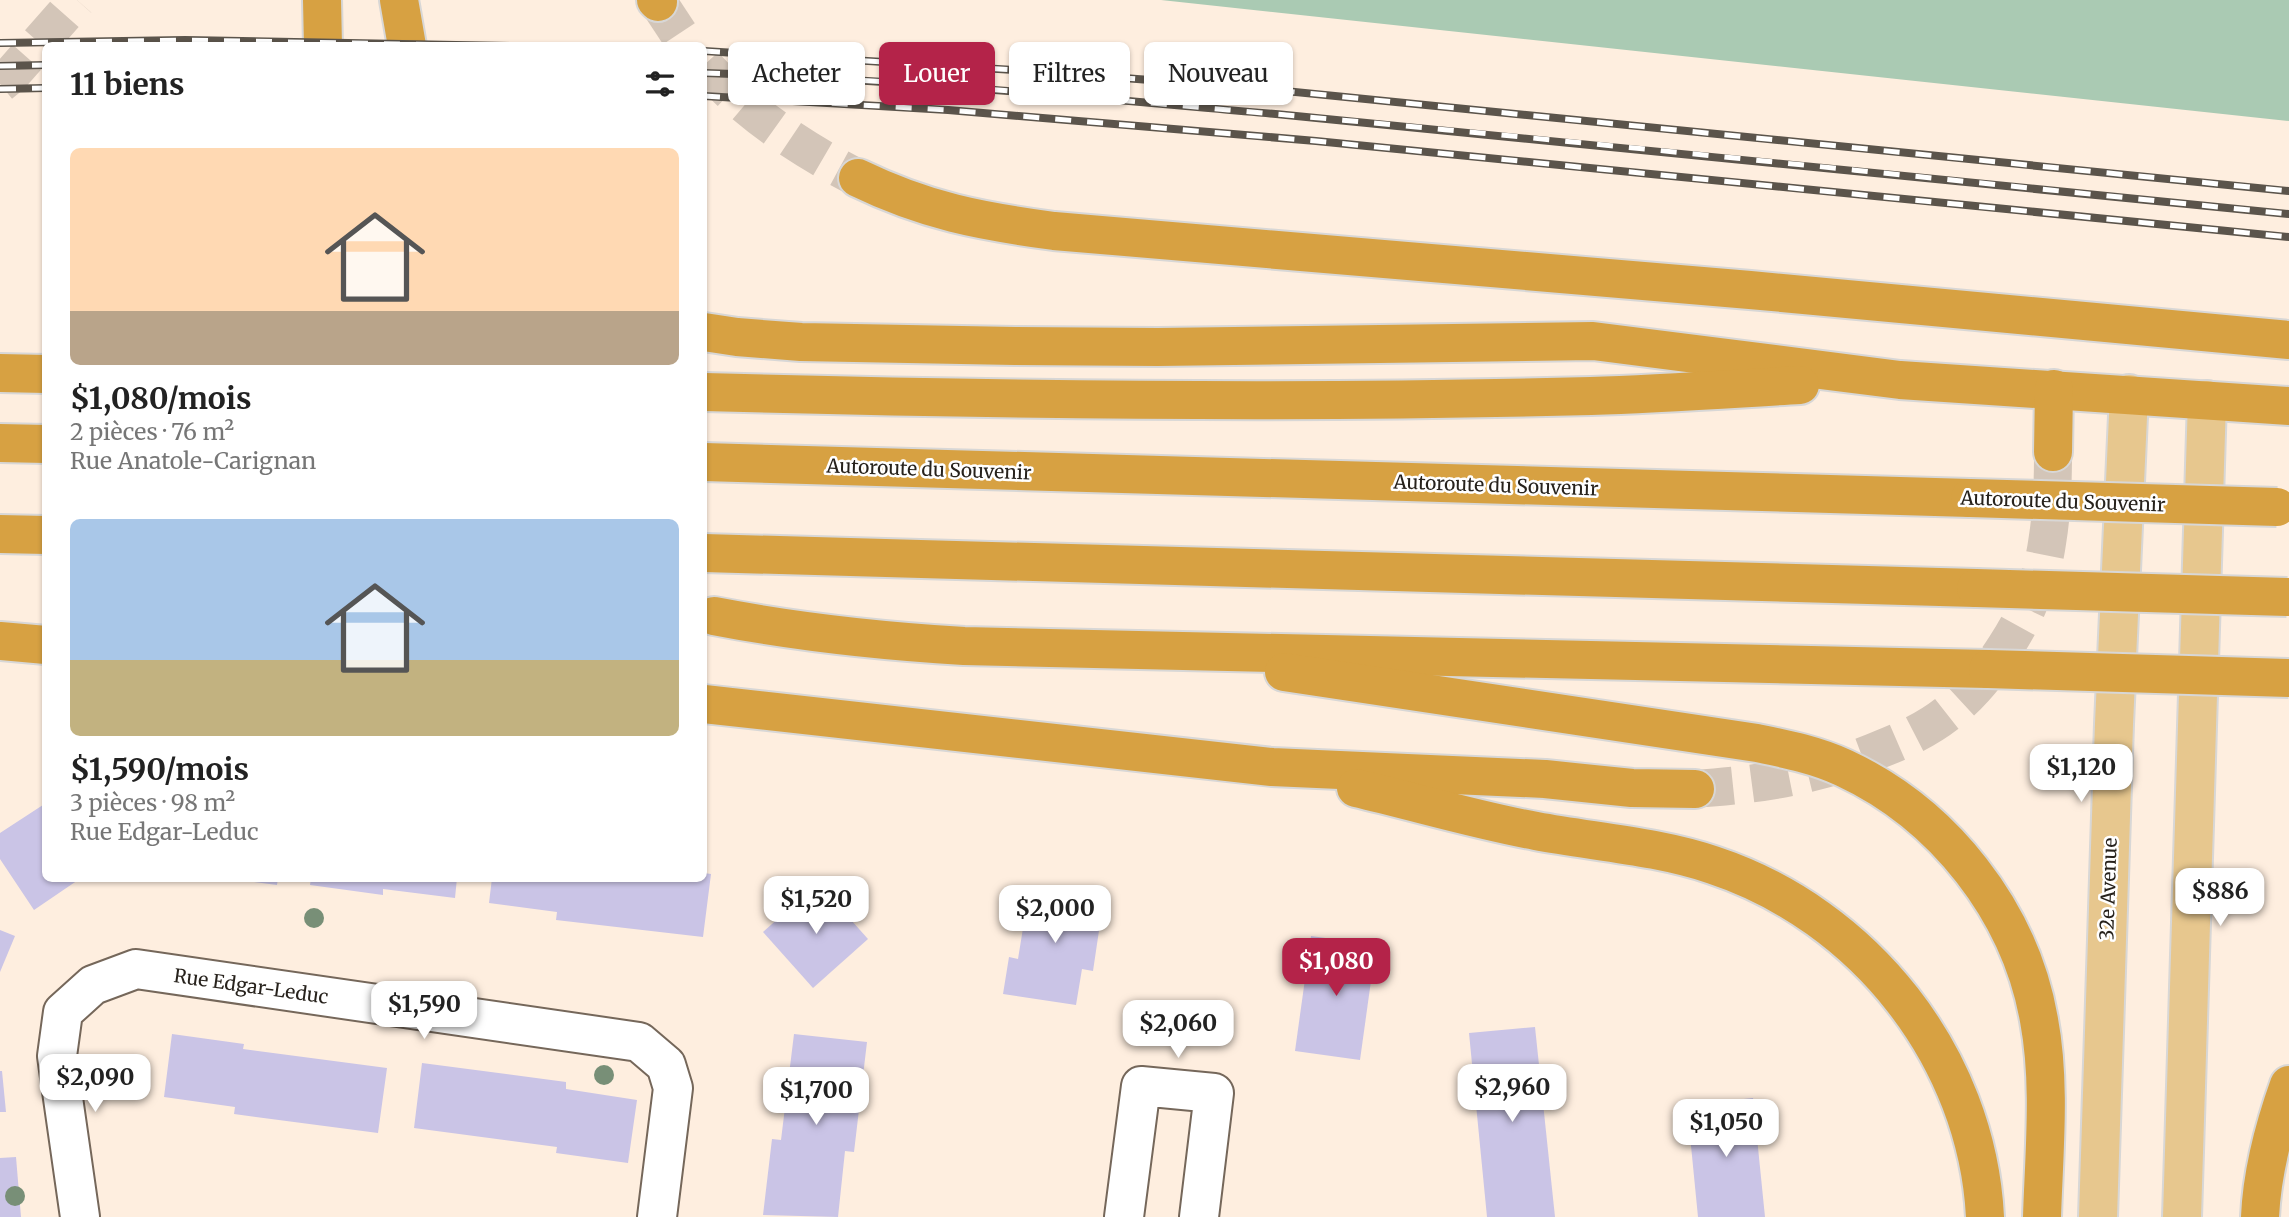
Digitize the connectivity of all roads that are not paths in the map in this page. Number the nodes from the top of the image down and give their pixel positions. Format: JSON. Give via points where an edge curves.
{"nodes":[{"id":1,"x":322,"y":0,"type":"edge"},
{"id":2,"x":399,"y":0,"type":"edge"},
{"id":3,"x":323,"y":42,"type":"edge"},
{"id":4,"x":406,"y":42,"type":"edge"},
{"id":5,"x":858,"y":178,"type":"tunnel mouth"},
{"id":6,"x":707,"y":332,"type":"edge"},
{"id":7,"x":2289,"y":340,"type":"edge"},
{"id":8,"x":0,"y":373,"type":"edge"},
{"id":9,"x":42,"y":374,"type":"edge"},
{"id":10,"x":1900,"y":380,"type":"junction"},
{"id":11,"x":2054,"y":390,"type":"junction"},
{"id":12,"x":707,"y":392,"type":"edge"},
{"id":13,"x":2129,"y":394,"type":"junction"},
{"id":14,"x":2207,"y":400,"type":"junction"},
{"id":15,"x":2289,"y":406,"type":"edge"},
{"id":16,"x":0,"y":443,"type":"edge"},
{"id":17,"x":42,"y":444,"type":"edge"},
{"id":18,"x":2053,"y":452,"type":"tunnel mouth"},
{"id":19,"x":707,"y":462,"type":"edge"},
{"id":20,"x":2283,"y":507,"type":"edge"},
{"id":21,"x":0,"y":534,"type":"edge"},
{"id":22,"x":42,"y":535,"type":"edge"},
{"id":23,"x":707,"y":553,"type":"edge"},
{"id":24,"x":2288,"y":597,"type":"edge"},
{"id":25,"x":714,"y":617,"type":"dead end"},
{"id":26,"x":0,"y":641,"type":"edge"},
{"id":27,"x":42,"y":645,"type":"edge"},
{"id":28,"x":1133,"y":649,"type":"junction"},
{"id":29,"x":2289,"y":678,"type":"edge"},
{"id":30,"x":707,"y":704,"type":"edge"},
{"id":31,"x":1272,"y":767,"type":"junction"},
{"id":32,"x":1695,"y":789,"type":"tunnel mouth"},
{"id":33,"x":2289,"y":1085,"type":"edge"},
{"id":34,"x":80,"y":1217,"type":"edge"},
{"id":35,"x":657,"y":1217,"type":"edge"},
{"id":36,"x":1125,"y":1217,"type":"edge"},
{"id":37,"x":1199,"y":1217,"type":"edge"},
{"id":38,"x":1985,"y":1217,"type":"edge"},
{"id":39,"x":2042,"y":1217,"type":"edge"},
{"id":40,"x":2098,"y":1217,"type":"edge"},
{"id":41,"x":2182,"y":1217,"type":"edge"},
{"id":42,"x":2260,"y":1217,"type":"edge"}],
"edges":[{"from":1,"to":3,"type":"highway"},
{"from":2,"to":4,"type":"highway"},
{"from":5,"to":7,"type":"highway","via":[[954,215],[1054,231]]},
{"from":6,"to":10,"type":"highway","via":[[801,342],[1015,346],[1593,341]]},
{"from":8,"to":9,"type":"highway"},
{"from":10,"to":11,"type":"highway"},
{"from":10,"to":12,"type":"highway","via":[[1592,396],[1378,399],[1101,400]]},
{"from":11,"to":13,"type":"highway"},
{"from":11,"to":18,"type":"highway"},
{"from":13,"to":14,"type":"highway"},
{"from":13,"to":40,"type":"main road","name":"32e Avenue","via":[[2113,724]]},
{"from":14,"to":15,"type":"highway"},
{"from":14,"to":41,"type":"main road"},
{"from":16,"to":17,"type":"highway"},
{"from":19,"to":20,"type":"highway","name":"Autoroute du Souvenir","bridge":true},
{"from":21,"to":22,"type":"highway"},
{"from":23,"to":24,"type":"highway","bridge":true},
{"from":25,"to":28,"type":"highway","via":[[903,643]]},
{"from":26,"to":27,"type":"highway"},
{"from":28,"to":29,"type":"highway","bridge":true},
{"from":28,"to":39,"type":"highway","via":[[1757,743],[1816,758],[1870,782],[1940,834],[1965,861],[2019,951],[2039,1019],[2044,1058]]},
{"from":30,"to":31,"type":"highway"},
{"from":31,"to":32,"type":"highway"},
{"from":31,"to":38,"type":"highway","via":[[1533,831],[1713,864],[1806,910],[1860,951],[1921,1023],[1963,1111]]},
{"from":33,"to":42,"type":"highway","via":[[2272,1138]]},
{"from":34,"to":35,"type":"street","name":"Rue Edgar-Leduc","via":[[57,1056],[62,1012],[93,985],[136,969],[639,1042],[666,1065],[673,1088]]},
{"from":36,"to":37,"type":"street","via":[[1141,1086],[1214,1093]]}]}
